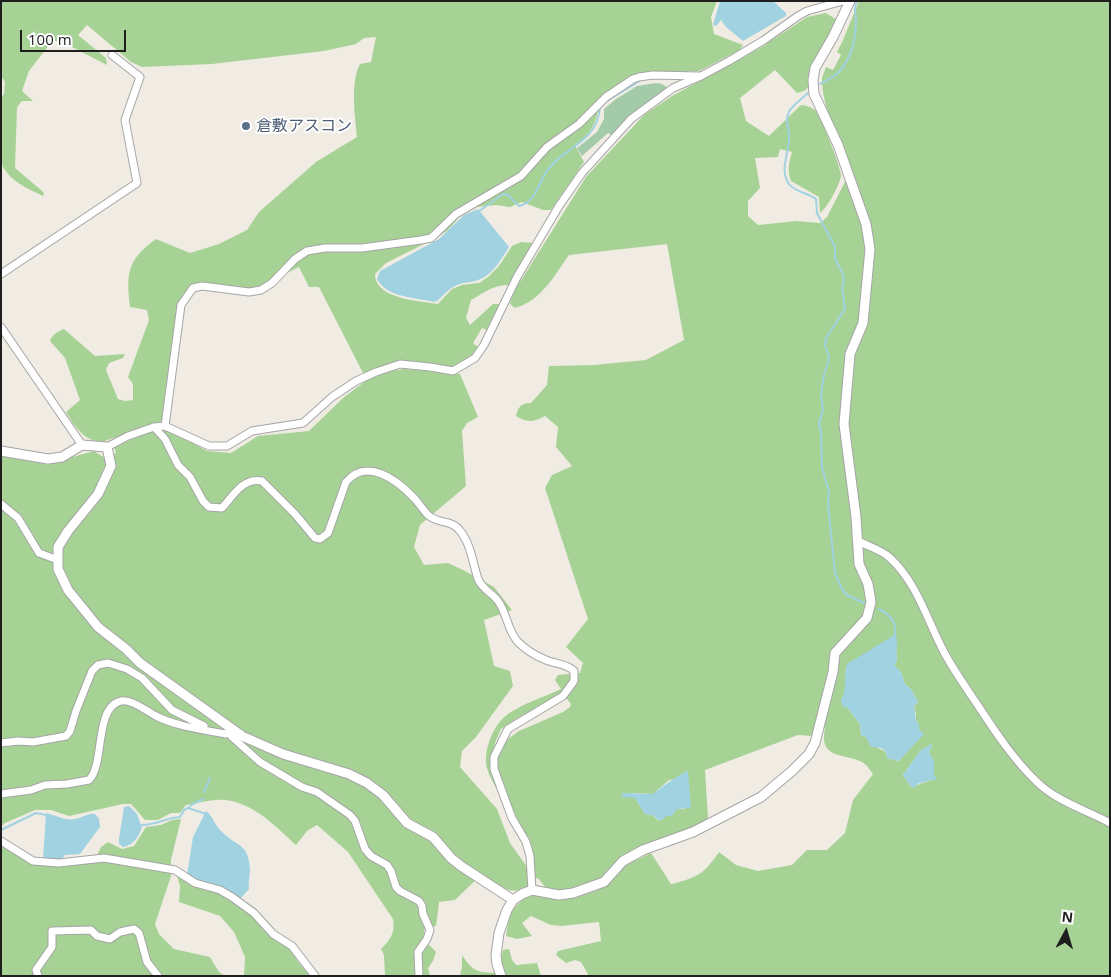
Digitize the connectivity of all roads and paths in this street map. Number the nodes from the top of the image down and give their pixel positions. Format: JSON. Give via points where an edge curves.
{"nodes":[{"id":1,"x":843,"y":1,"type":"edge"},
{"id":2,"x":850,"y":1,"type":"edge"},
{"id":3,"x":112,"y":54,"type":"dead end"},
{"id":4,"x":701,"y":76,"type":"junction"},
{"id":5,"x":1,"y":274,"type":"edge"},
{"id":6,"x":1,"y":327,"type":"edge"},
{"id":7,"x":165,"y":426,"type":"junction"},
{"id":8,"x":154,"y":427,"type":"junction"},
{"id":9,"x":82,"y":445,"type":"junction"},
{"id":10,"x":108,"y":447,"type":"junction"},
{"id":11,"x":1,"y":451,"type":"edge"},
{"id":12,"x":1,"y":504,"type":"edge"},
{"id":13,"x":858,"y":541,"type":"junction"},
{"id":14,"x":58,"y":560,"type":"junction"},
{"id":15,"x":210,"y":731,"type":"junction"},
{"id":16,"x":230,"y":731,"type":"junction"},
{"id":17,"x":1,"y":743,"type":"edge"},
{"id":18,"x":1,"y":794,"type":"edge"},
{"id":19,"x":1110,"y":823,"type":"edge"},
{"id":20,"x":1,"y":841,"type":"edge"},
{"id":21,"x":532,"y":890,"type":"junction"},
{"id":22,"x":513,"y":900,"type":"junction"},
{"id":23,"x":38,"y":976,"type":"edge"},
{"id":24,"x":158,"y":976,"type":"edge"},
{"id":25,"x":315,"y":976,"type":"edge"},
{"id":26,"x":419,"y":976,"type":"edge"},
{"id":27,"x":501,"y":976,"type":"edge"}],
"edges":[{"from":1,"to":4,"type":"street","via":[[798,16],[764,40]]},
{"from":2,"to":13,"type":"street","via":[[815,68],[813,80],[814,94],[838,145],[866,224],[870,249],[863,323],[850,354],[844,424]]},
{"from":3,"to":5,"type":"street","via":[[140,77],[125,120],[137,184]]},
{"from":4,"to":7,"type":"street","via":[[673,88],[631,119],[582,173],[517,277],[475,358],[452,371],[400,364],[376,372],[332,397],[303,423],[252,431],[227,446],[209,446]]},
{"from":4,"to":7,"type":"street","via":[[653,75],[633,79],[606,97],[579,124],[548,147],[521,176],[456,214],[431,238],[362,248],[307,251],[261,290],[193,288],[181,305]]},
{"from":6,"to":9,"type":"street"},
{"from":7,"to":8,"type":"street"},
{"from":8,"to":10,"type":"street"},
{"from":8,"to":21,"type":"street","via":[[209,507],[222,508],[247,482],[262,481],[315,538],[320,539],[328,533],[346,482],[358,473],[374,471],[389,476],[405,489],[429,516],[453,524],[462,533],[479,581],[499,602],[514,638],[534,655],[574,671],[574,681],[563,696],[508,729],[494,757],[494,769],[512,818],[526,842]]},
{"from":9,"to":10,"type":"street"},
{"from":9,"to":11,"type":"street","via":[[62,457],[48,459]]},
{"from":10,"to":14,"type":"street","via":[[110,466],[98,494],[58,547]]},
{"from":12,"to":14,"type":"street","via":[[18,518],[39,553]]},
{"from":13,"to":19,"type":"street","via":[[888,556],[903,572],[920,600],[943,651],[1023,768],[1057,797]]},
{"from":13,"to":21,"type":"street","via":[[859,564],[868,584],[871,602],[867,618],[835,653],[819,731],[808,754],[761,797],[693,832],[642,850],[624,861],[604,882],[559,895]]},
{"from":14,"to":16,"type":"street","via":[[58,569],[68,590],[98,627]]},
{"from":15,"to":16,"type":"street","via":[[226,734]]},
{"from":15,"to":17,"type":"street","via":[[172,710],[142,678],[108,663],[98,665],[92,671],[66,736]]},
{"from":15,"to":18,"type":"street","via":[[120,702],[112,707],[106,718],[95,772],[89,780]]},
{"from":16,"to":22,"type":"street","via":[[283,754],[367,783],[383,795],[407,823],[432,837],[461,866]]},
{"from":16,"to":26,"type":"street","via":[[232,737],[260,762],[302,787],[317,792],[350,815],[365,849],[387,865],[400,892],[419,901],[430,930],[418,952]]},
{"from":20,"to":25,"type":"street","via":[[39,863],[104,858],[175,870],[195,883],[220,890],[254,913],[273,934],[292,946]]},
{"from":21,"to":22,"type":"street"},
{"from":22,"to":27,"type":"street","via":[[507,910],[496,955]]},
{"from":23,"to":24,"type":"street","via":[[36,970],[52,947],[52,930],[91,930],[97,936],[110,939],[120,932],[134,929],[139,933],[147,962]]}]}
